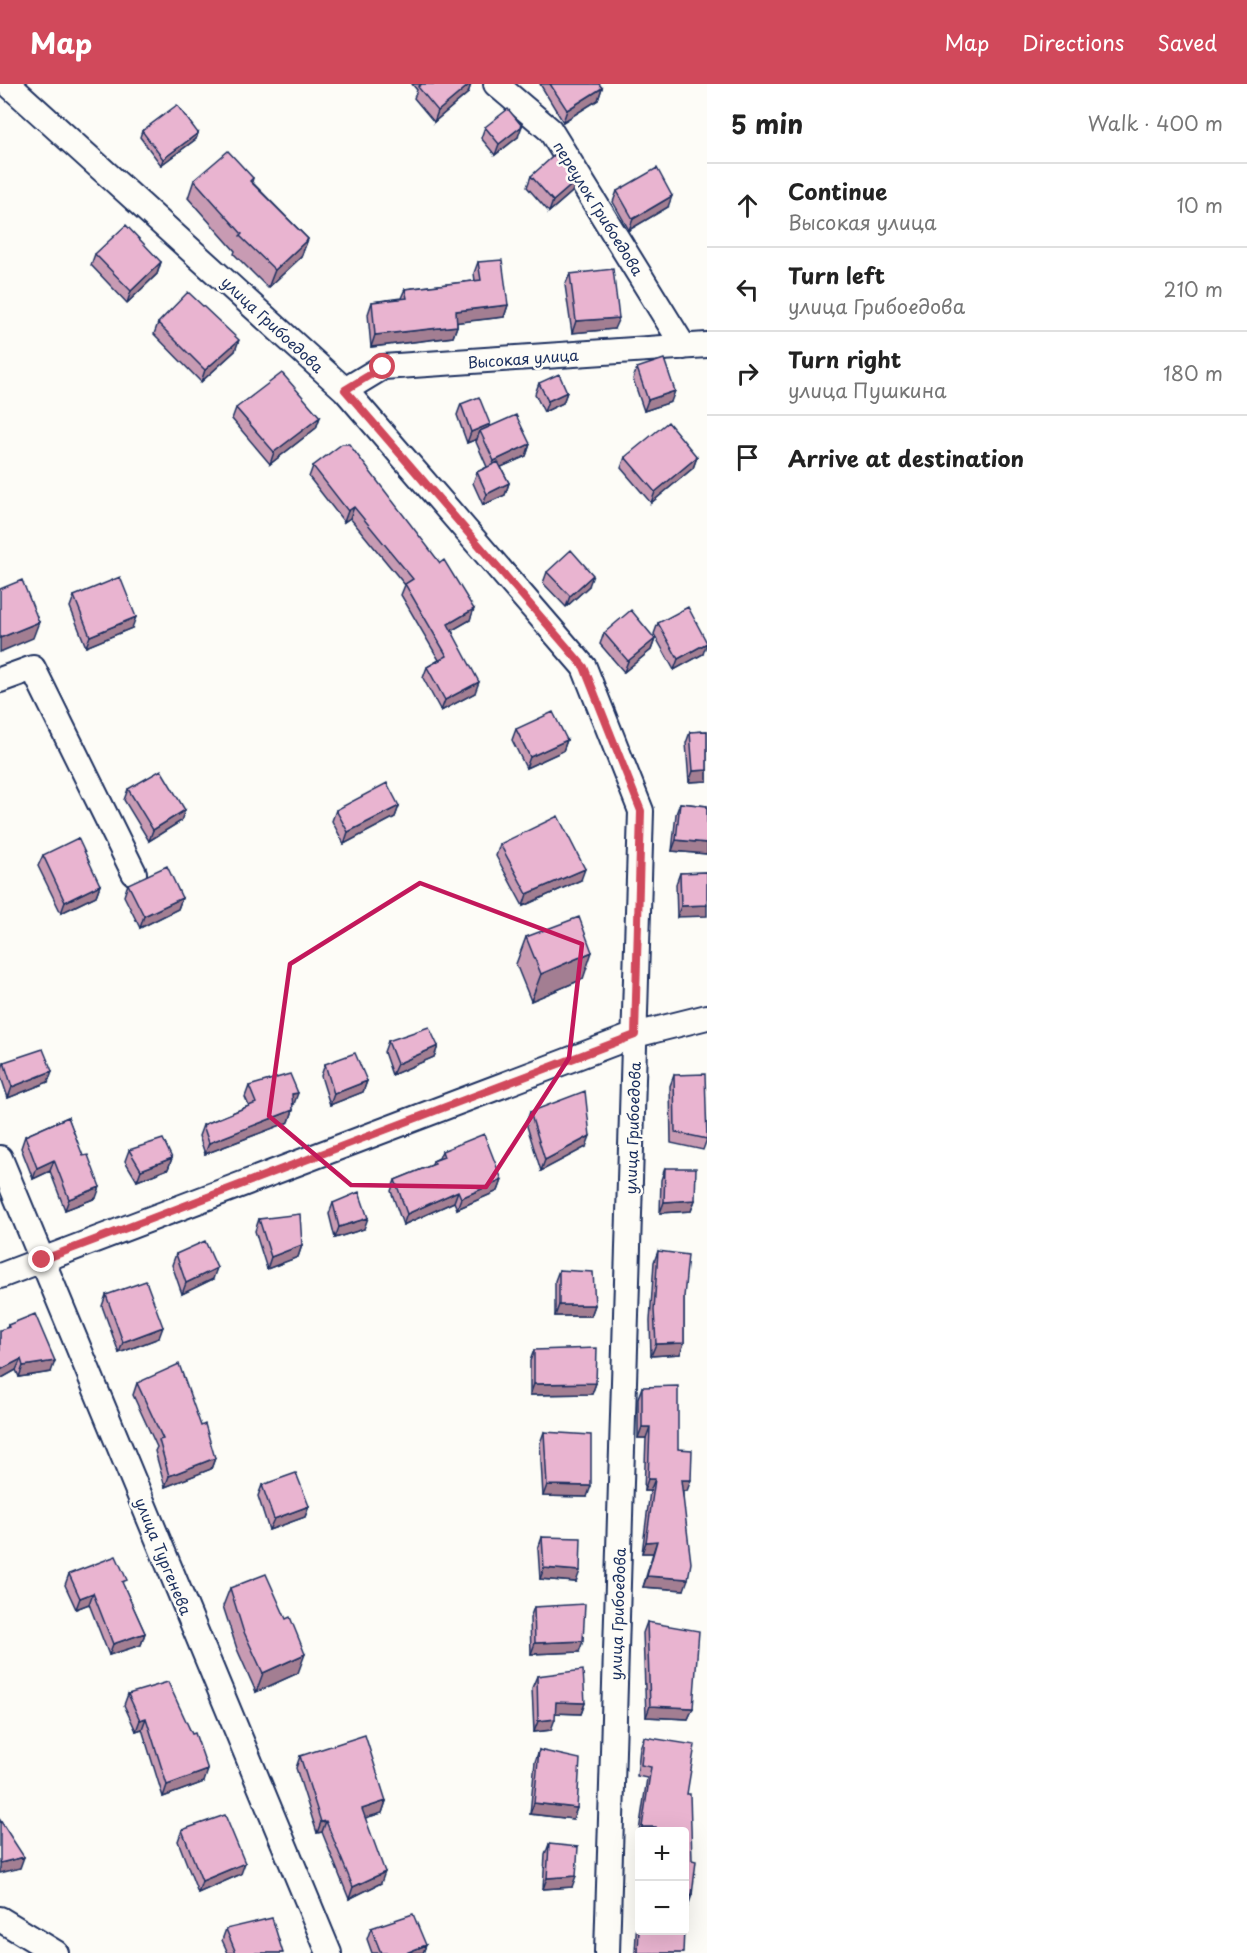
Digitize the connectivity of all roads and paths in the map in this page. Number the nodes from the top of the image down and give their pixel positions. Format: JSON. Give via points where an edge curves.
{"nodes":[{"id":1,"x":8,"y":84,"type":"edge"},
{"id":2,"x":496,"y":84,"type":"edge"},
{"id":3,"x":696,"y":346,"type":"edge"},
{"id":4,"x":345,"y":390,"type":"junction"},
{"id":5,"x":0,"y":680,"type":"edge"},
{"id":6,"x":134,"y":873,"type":"dead end"},
{"id":7,"x":707,"y":1017,"type":"edge"},
{"id":8,"x":635,"y":1035,"type":"junction"},
{"id":9,"x":0,"y":1158,"type":"edge"},
{"id":10,"x":42,"y":1260,"type":"junction"},
{"id":11,"x":0,"y":1276,"type":"edge"},
{"id":12,"x":0,"y":1918,"type":"edge"},
{"id":13,"x":56,"y":1953,"type":"edge"},
{"id":14,"x":329,"y":1953,"type":"edge"},
{"id":15,"x":607,"y":1953,"type":"edge"}],
"edges":[{"from":1,"to":4,"type":"street","name":"улица Грибоедова"},
{"from":2,"to":3,"type":"street","name":"переулок Грибоедова","via":[[550,130]]},
{"from":3,"to":4,"type":"street","name":"Высокая улица","via":[[383,367]]},
{"from":4,"to":8,"type":"street","name":"улица Грибоедова","via":[[584,667],[641,811]]},
{"from":5,"to":6,"type":"street","via":[[33,668]]},
{"from":7,"to":8,"type":"street"},
{"from":8,"to":10,"type":"street"},
{"from":8,"to":15,"type":"street","name":"улица Грибоедова"},
{"from":9,"to":10,"type":"street","name":"улица Тургенева"},
{"from":10,"to":11,"type":"street"},
{"from":10,"to":14,"type":"street","name":"улица Тургенева"},
{"from":12,"to":13,"type":"street"}]}
